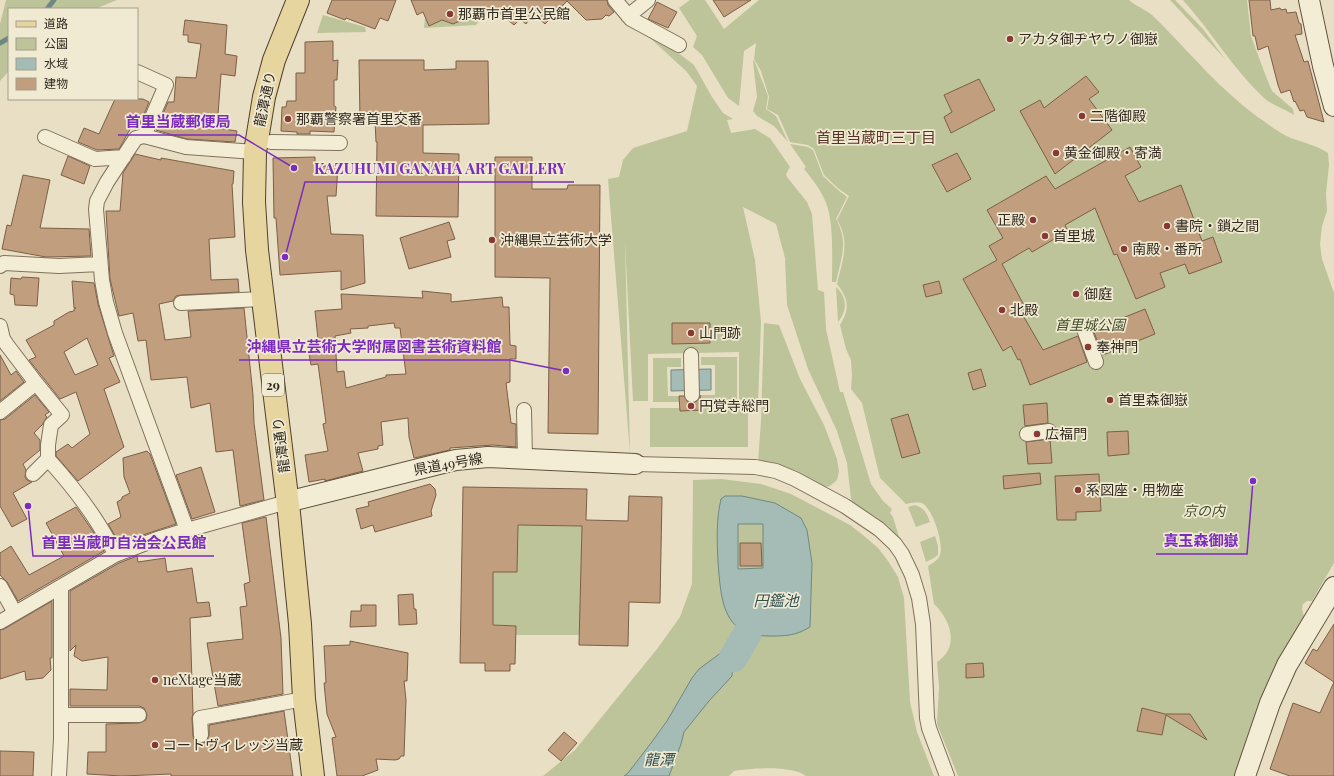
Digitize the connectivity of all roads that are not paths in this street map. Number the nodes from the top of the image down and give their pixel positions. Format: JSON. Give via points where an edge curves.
{"nodes":[{"id":1,"x":298,"y":0,"type":"edge"},
{"id":2,"x":615,"y":0,"type":"edge"},
{"id":3,"x":648,"y":0,"type":"edge"},
{"id":4,"x":1309,"y":0,"type":"edge"},
{"id":5,"x":630,"y":17,"type":"junction"},
{"id":6,"x":679,"y":45,"type":"dead end"},
{"id":7,"x":138,"y":72,"type":"edge"},
{"id":8,"x":1334,"y":106,"type":"edge"},
{"id":9,"x":144,"y":136,"type":"junction"},
{"id":10,"x":45,"y":137,"type":"dead end"},
{"id":11,"x":340,"y":143,"type":"dead end"},
{"id":12,"x":263,"y":147,"type":"junction"},
{"id":13,"x":124,"y":157,"type":"junction"},
{"id":14,"x":100,"y":264,"type":"junction"},
{"id":15,"x":0,"y":266,"type":"edge"},
{"id":16,"x":263,"y":299,"type":"junction"},
{"id":17,"x":181,"y":303,"type":"dead end"},
{"id":18,"x":0,"y":326,"type":"edge"},
{"id":19,"x":1085,"y":332,"type":"dead end"},
{"id":20,"x":691,"y":360,"type":"dead end"},
{"id":21,"x":1096,"y":362,"type":"dead end"},
{"id":22,"x":36,"y":383,"type":"junction"},
{"id":23,"x":692,"y":395,"type":"dead end"},
{"id":24,"x":524,"y":410,"type":"dead end"},
{"id":25,"x":0,"y":412,"type":"edge"},
{"id":26,"x":1049,"y":432,"type":"dead end"},
{"id":27,"x":1027,"y":434,"type":"dead end"},
{"id":28,"x":48,"y":459,"type":"junction"},
{"id":29,"x":525,"y":459,"type":"junction"},
{"id":30,"x":635,"y":464,"type":"joint"},
{"id":31,"x":33,"y":474,"type":"dead end"},
{"id":32,"x":288,"y":502,"type":"junction"},
{"id":33,"x":187,"y":530,"type":"junction"},
{"id":34,"x":115,"y":555,"type":"junction"},
{"id":35,"x":0,"y":586,"type":"edge"},
{"id":36,"x":61,"y":587,"type":"junction"},
{"id":37,"x":1334,"y":587,"type":"edge"},
{"id":38,"x":15,"y":613,"type":"junction"},
{"id":39,"x":0,"y":622,"type":"edge"},
{"id":40,"x":304,"y":699,"type":"junction"},
{"id":41,"x":61,"y":715,"type":"junction"},
{"id":42,"x":139,"y":716,"type":"dead end"},
{"id":43,"x":201,"y":735,"type":"dead end"},
{"id":44,"x":59,"y":776,"type":"edge"},
{"id":45,"x":313,"y":776,"type":"edge"},
{"id":46,"x":947,"y":776,"type":"edge"},
{"id":47,"x":1244,"y":776,"type":"edge"}],
"edges":[{"from":1,"to":12,"type":"main road","name":"龍潭通り","number":"29","via":[[268,79],[260,115]]},
{"from":2,"to":5,"type":"street"},
{"from":3,"to":5,"type":"street"},
{"from":4,"to":8,"type":"main road"},
{"from":5,"to":6,"type":"street"},
{"from":7,"to":9,"type":"street","via":[[166,85]]},
{"from":9,"to":12,"type":"street","via":[[186,147]]},
{"from":9,"to":13,"type":"street","via":[[136,138]]},
{"from":10,"to":13,"type":"street","via":[[95,158]]},
{"from":11,"to":12,"type":"street"},
{"from":12,"to":16,"type":"main road","name":"龍潭通り","number":"29","via":[[253,178]]},
{"from":13,"to":14,"type":"street","via":[[107,182],[96,209]]},
{"from":14,"to":15,"type":"street","via":[[59,266],[4,263]]},
{"from":14,"to":33,"type":"street","via":[[106,302],[115,333]]},
{"from":16,"to":17,"type":"street"},
{"from":16,"to":32,"type":"main road","name":"龍潭通り","number":"29"},
{"from":18,"to":22,"type":"street","via":[[3,339]]},
{"from":19,"to":21,"type":"street"},
{"from":20,"to":23,"type":"street"},
{"from":22,"to":25,"type":"street"},
{"from":22,"to":28,"type":"street","via":[[62,415],[52,425]]},
{"from":24,"to":29,"type":"street"},
{"from":26,"to":27,"type":"street"},
{"from":28,"to":31,"type":"street"},
{"from":28,"to":34,"type":"street","via":[[86,506],[112,546]]},
{"from":29,"to":30,"type":"main road","name":"県道49号線"},
{"from":29,"to":32,"type":"main road","name":"県道49号線","via":[[488,457],[456,460]]},
{"from":30,"to":46,"type":"street","via":[[776,471],[795,478],[845,506],[888,536],[908,565],[919,598],[923,624],[927,718]]},
{"from":32,"to":33,"type":"street"},
{"from":32,"to":40,"type":"main road","name":"龍潭通り","number":"29","via":[[300,624]]},
{"from":33,"to":34,"type":"street"},
{"from":34,"to":36,"type":"street"},
{"from":35,"to":38,"type":"street"},
{"from":36,"to":38,"type":"street"},
{"from":36,"to":41,"type":"street"},
{"from":37,"to":47,"type":"main road","via":[[1299,644],[1279,683]]},
{"from":38,"to":39,"type":"street"},
{"from":40,"to":43,"type":"street","via":[[200,718]]},
{"from":40,"to":45,"type":"main road","name":"龍潭通り","number":"29"},
{"from":41,"to":42,"type":"street"},
{"from":41,"to":44,"type":"street"}]}
